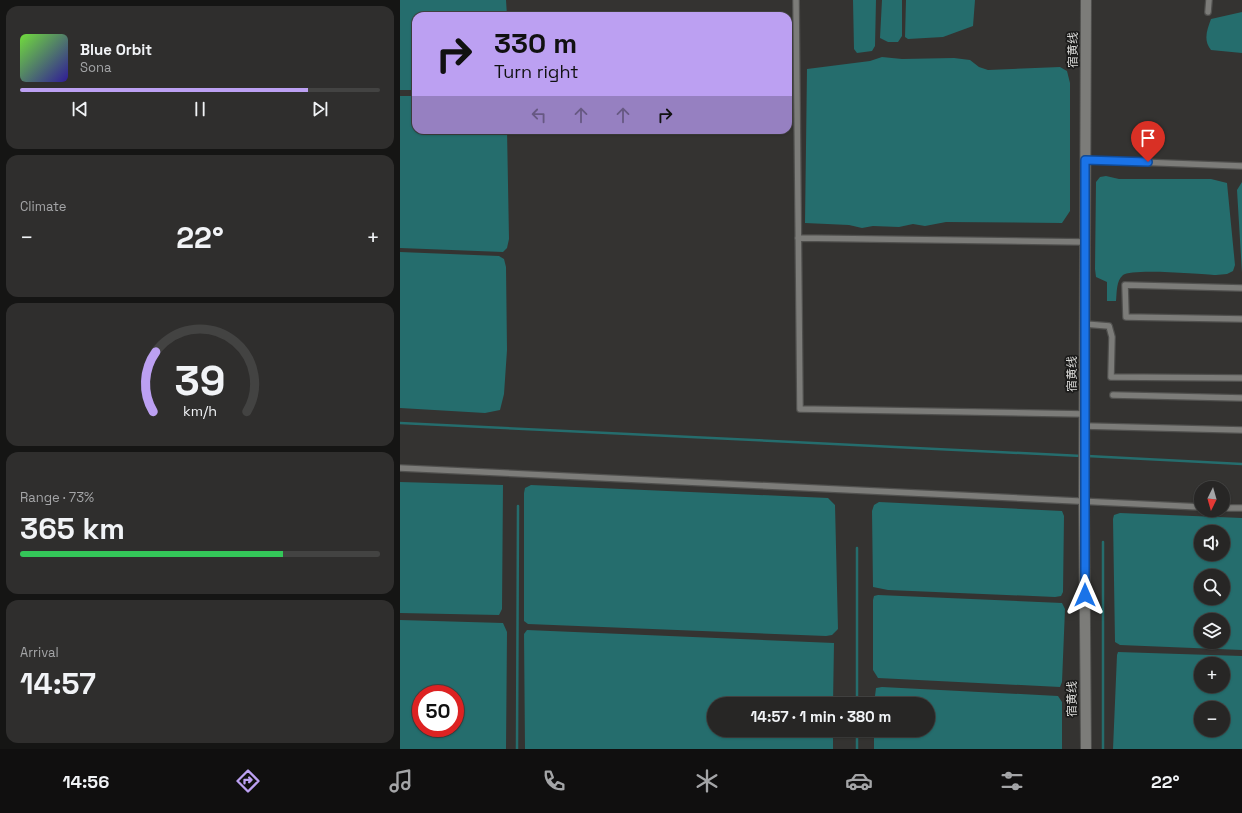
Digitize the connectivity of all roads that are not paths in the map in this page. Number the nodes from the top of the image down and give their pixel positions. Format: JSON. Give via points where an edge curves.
{"nodes":[{"id":1,"x":796,"y":0,"type":"edge"},
{"id":2,"x":1086,"y":0,"type":"edge"},
{"id":3,"x":1208,"y":0,"type":"edge"},
{"id":4,"x":1208,"y":12,"type":"dead end"},
{"id":5,"x":1085,"y":160,"type":"junction"},
{"id":6,"x":1242,"y":166,"type":"edge"},
{"id":7,"x":798,"y":238,"type":"junction"},
{"id":8,"x":1085,"y":242,"type":"junction"},
{"id":9,"x":1242,"y":288,"type":"edge"},
{"id":10,"x":1242,"y":319,"type":"edge"},
{"id":11,"x":1085,"y":324,"type":"junction"},
{"id":12,"x":1242,"y":378,"type":"edge"},
{"id":13,"x":1113,"y":395,"type":"dead end"},
{"id":14,"x":1242,"y":398,"type":"edge"},
{"id":15,"x":1084,"y":414,"type":"junction"},
{"id":16,"x":1242,"y":430,"type":"edge"},
{"id":17,"x":1084,"y":431,"type":"junction"},
{"id":18,"x":400,"y":468,"type":"edge"},
{"id":19,"x":1084,"y":502,"type":"junction"},
{"id":20,"x":1194,"y":507,"type":"edge"},
{"id":21,"x":1230,"y":508,"type":"edge"},
{"id":22,"x":1242,"y":508,"type":"edge"},
{"id":23,"x":1086,"y":749,"type":"edge"}],
"edges":[{"from":1,"to":7,"type":"lane"},
{"from":2,"to":5,"type":"main road","name":"宿黄线"},
{"from":3,"to":4,"type":"lane"},
{"from":5,"to":6,"type":"lane"},
{"from":5,"to":8,"type":"main road","name":"宿黄线"},
{"from":7,"to":8,"type":"lane"},
{"from":7,"to":15,"type":"lane","via":[[800,409]]},
{"from":8,"to":11,"type":"main road","name":"宿黄线"},
{"from":9,"to":10,"type":"lane","via":[[1125,285],[1126,317]]},
{"from":11,"to":12,"type":"lane","via":[[1109,326],[1112,337],[1111,377]]},
{"from":11,"to":15,"type":"main road","name":"宿黄线"},
{"from":13,"to":14,"type":"lane"},
{"from":15,"to":17,"type":"main road","name":"宿黄线"},
{"from":16,"to":17,"type":"lane"},
{"from":17,"to":19,"type":"main road","name":"宿黄线"},
{"from":18,"to":19,"type":"lane"},
{"from":19,"to":20,"type":"lane"},
{"from":19,"to":23,"type":"main road","name":"宿黄线"},
{"from":21,"to":22,"type":"lane"}]}
